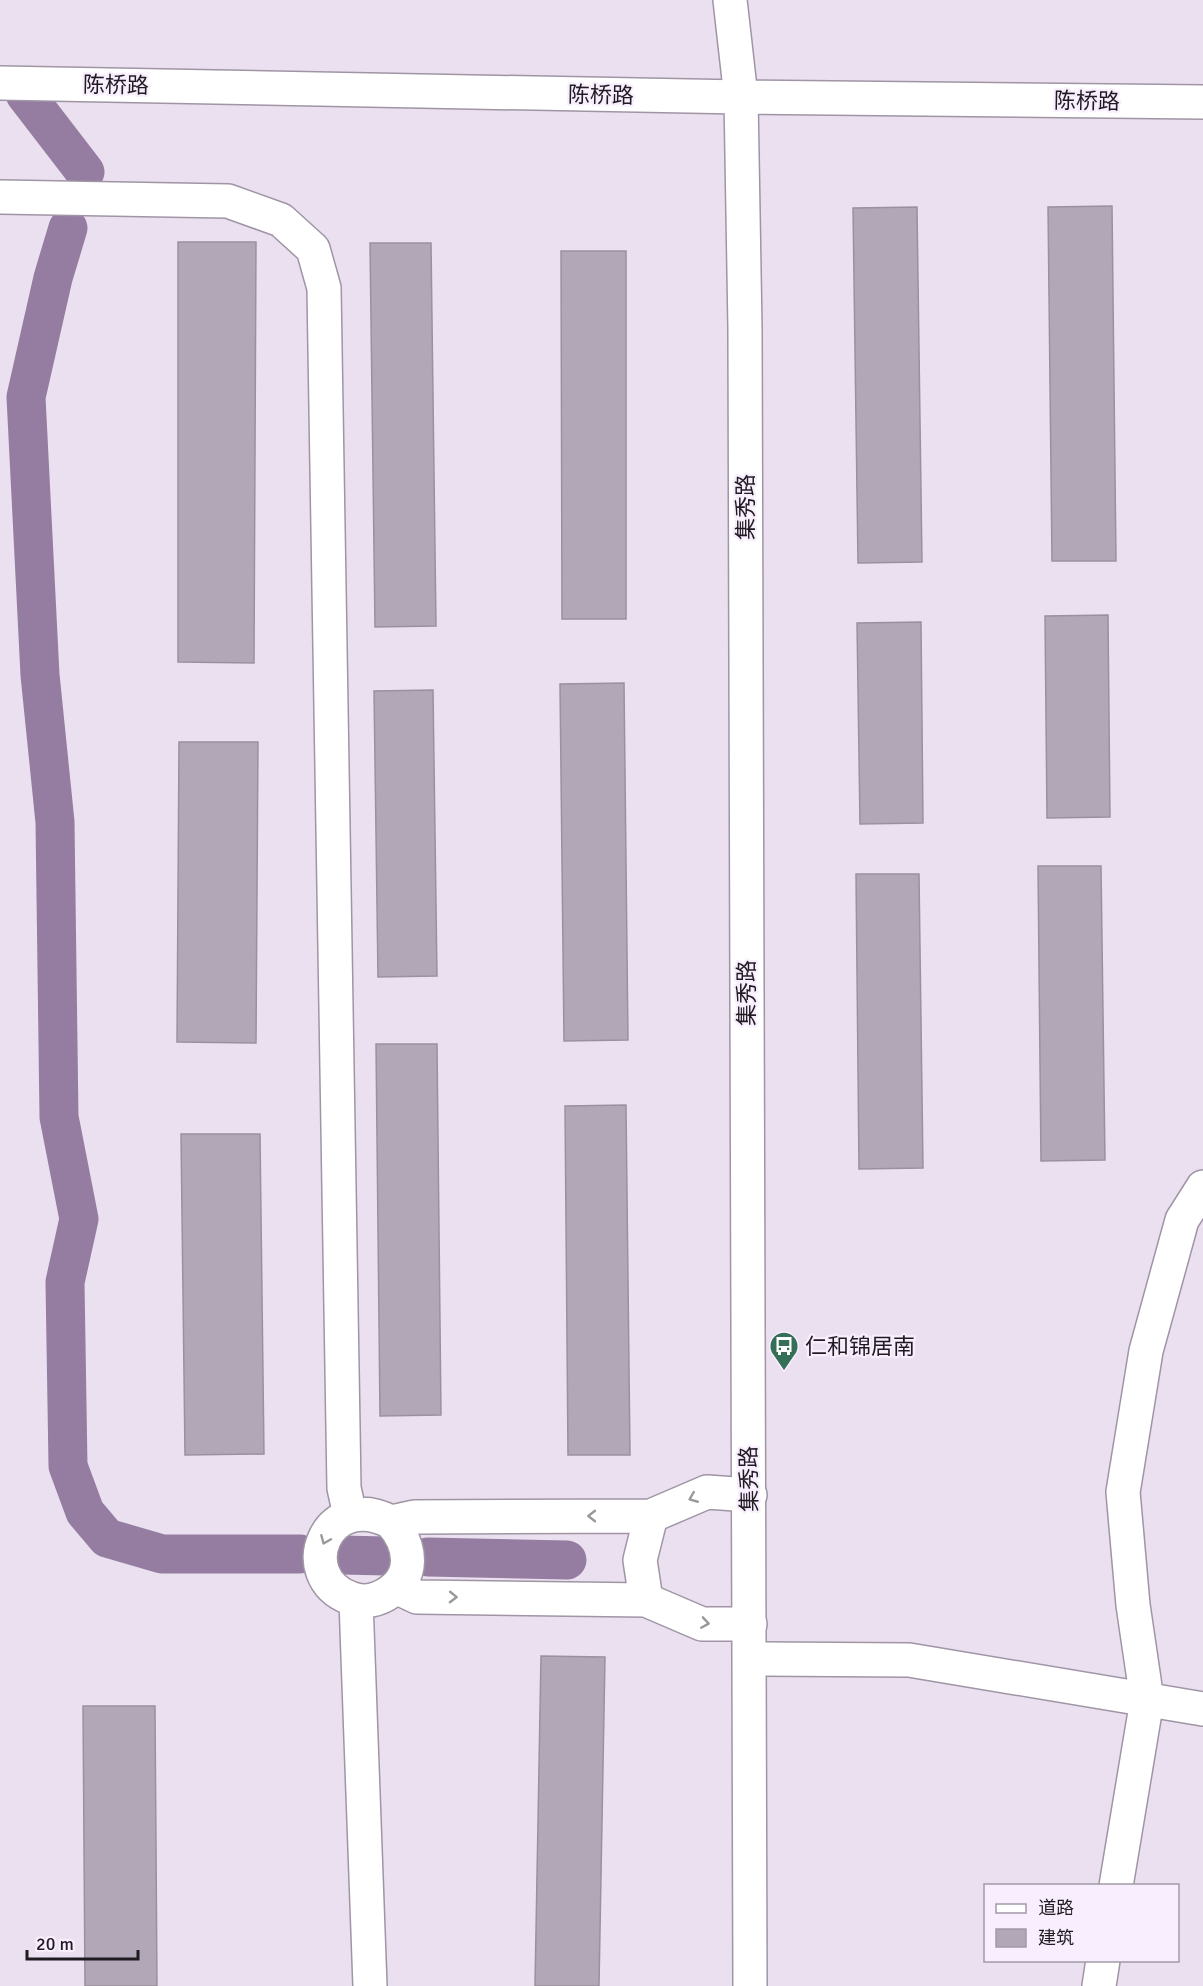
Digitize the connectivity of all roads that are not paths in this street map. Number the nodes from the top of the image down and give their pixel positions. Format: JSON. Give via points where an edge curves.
{"nodes":[{"id":1,"x":730,"y":0,"type":"edge"},
{"id":2,"x":0,"y":83,"type":"edge"},
{"id":3,"x":741,"y":98,"type":"junction"},
{"id":4,"x":1203,"y":102,"type":"edge"},
{"id":5,"x":0,"y":197,"type":"edge"},
{"id":6,"x":1203,"y":1186,"type":"edge"},
{"id":7,"x":750,"y":1495,"type":"junction"},
{"id":8,"x":350,"y":1515,"type":"junction"},
{"id":9,"x":651,"y":1516,"type":"junction"},
{"id":10,"x":391,"y":1522,"type":"junction"},
{"id":11,"x":396,"y":1587,"type":"junction"},
{"id":12,"x":646,"y":1600,"type":"junction"},
{"id":13,"x":356,"y":1601,"type":"junction"},
{"id":14,"x":750,"y":1624,"type":"junction"},
{"id":15,"x":750,"y":1659,"type":"junction"},
{"id":16,"x":1148,"y":1700,"type":"junction"},
{"id":17,"x":1203,"y":1709,"type":"edge"},
{"id":18,"x":1116,"y":1884,"type":"edge"},
{"id":19,"x":1103,"y":1962,"type":"edge"},
{"id":20,"x":370,"y":1986,"type":"edge"},
{"id":21,"x":750,"y":1986,"type":"edge"},
{"id":22,"x":1099,"y":1986,"type":"edge"}],
"edges":[{"from":1,"to":3,"type":"street","name":"集秀路"},
{"from":2,"to":3,"type":"street","name":"陈桥路"},
{"from":3,"to":4,"type":"street","name":"陈桥路"},
{"from":3,"to":7,"type":"street","name":"集秀路"},
{"from":5,"to":8,"type":"street","via":[[228,201],[281,220],[289,227],[313,249],[324,288],[344,1488]]},
{"from":6,"to":16,"type":"street","via":[[1182,1220],[1146,1351],[1123,1492],[1133,1605]]},
{"from":7,"to":9,"type":"street","one_way":true,"via":[[707,1492]]},
{"from":7,"to":14,"type":"street","name":"集秀路"},
{"from":8,"to":10,"type":"street","via":[[371,1514]]},
{"from":8,"to":13,"type":"street","one_way":true,"via":[[328,1532],[320,1559],[331,1586]]},
{"from":9,"to":10,"type":"street","one_way":true,"via":[[414,1517]]},
{"from":9,"to":12,"type":"street","via":[[640,1560]]},
{"from":10,"to":11,"type":"street","via":[[407,1546],[405,1575]]},
{"from":11,"to":12,"type":"street","one_way":true,"via":[[417,1597]]},
{"from":11,"to":13,"type":"street","via":[[370,1601]]},
{"from":12,"to":14,"type":"street","one_way":true,"via":[[702,1624]]},
{"from":13,"to":20,"type":"street"},
{"from":14,"to":15,"type":"street","name":"集秀路"},
{"from":15,"to":16,"type":"street","via":[[909,1660]]},
{"from":15,"to":21,"type":"street","name":"集秀路"},
{"from":16,"to":17,"type":"street"},
{"from":16,"to":18,"type":"street"},
{"from":19,"to":22,"type":"street"}]}
